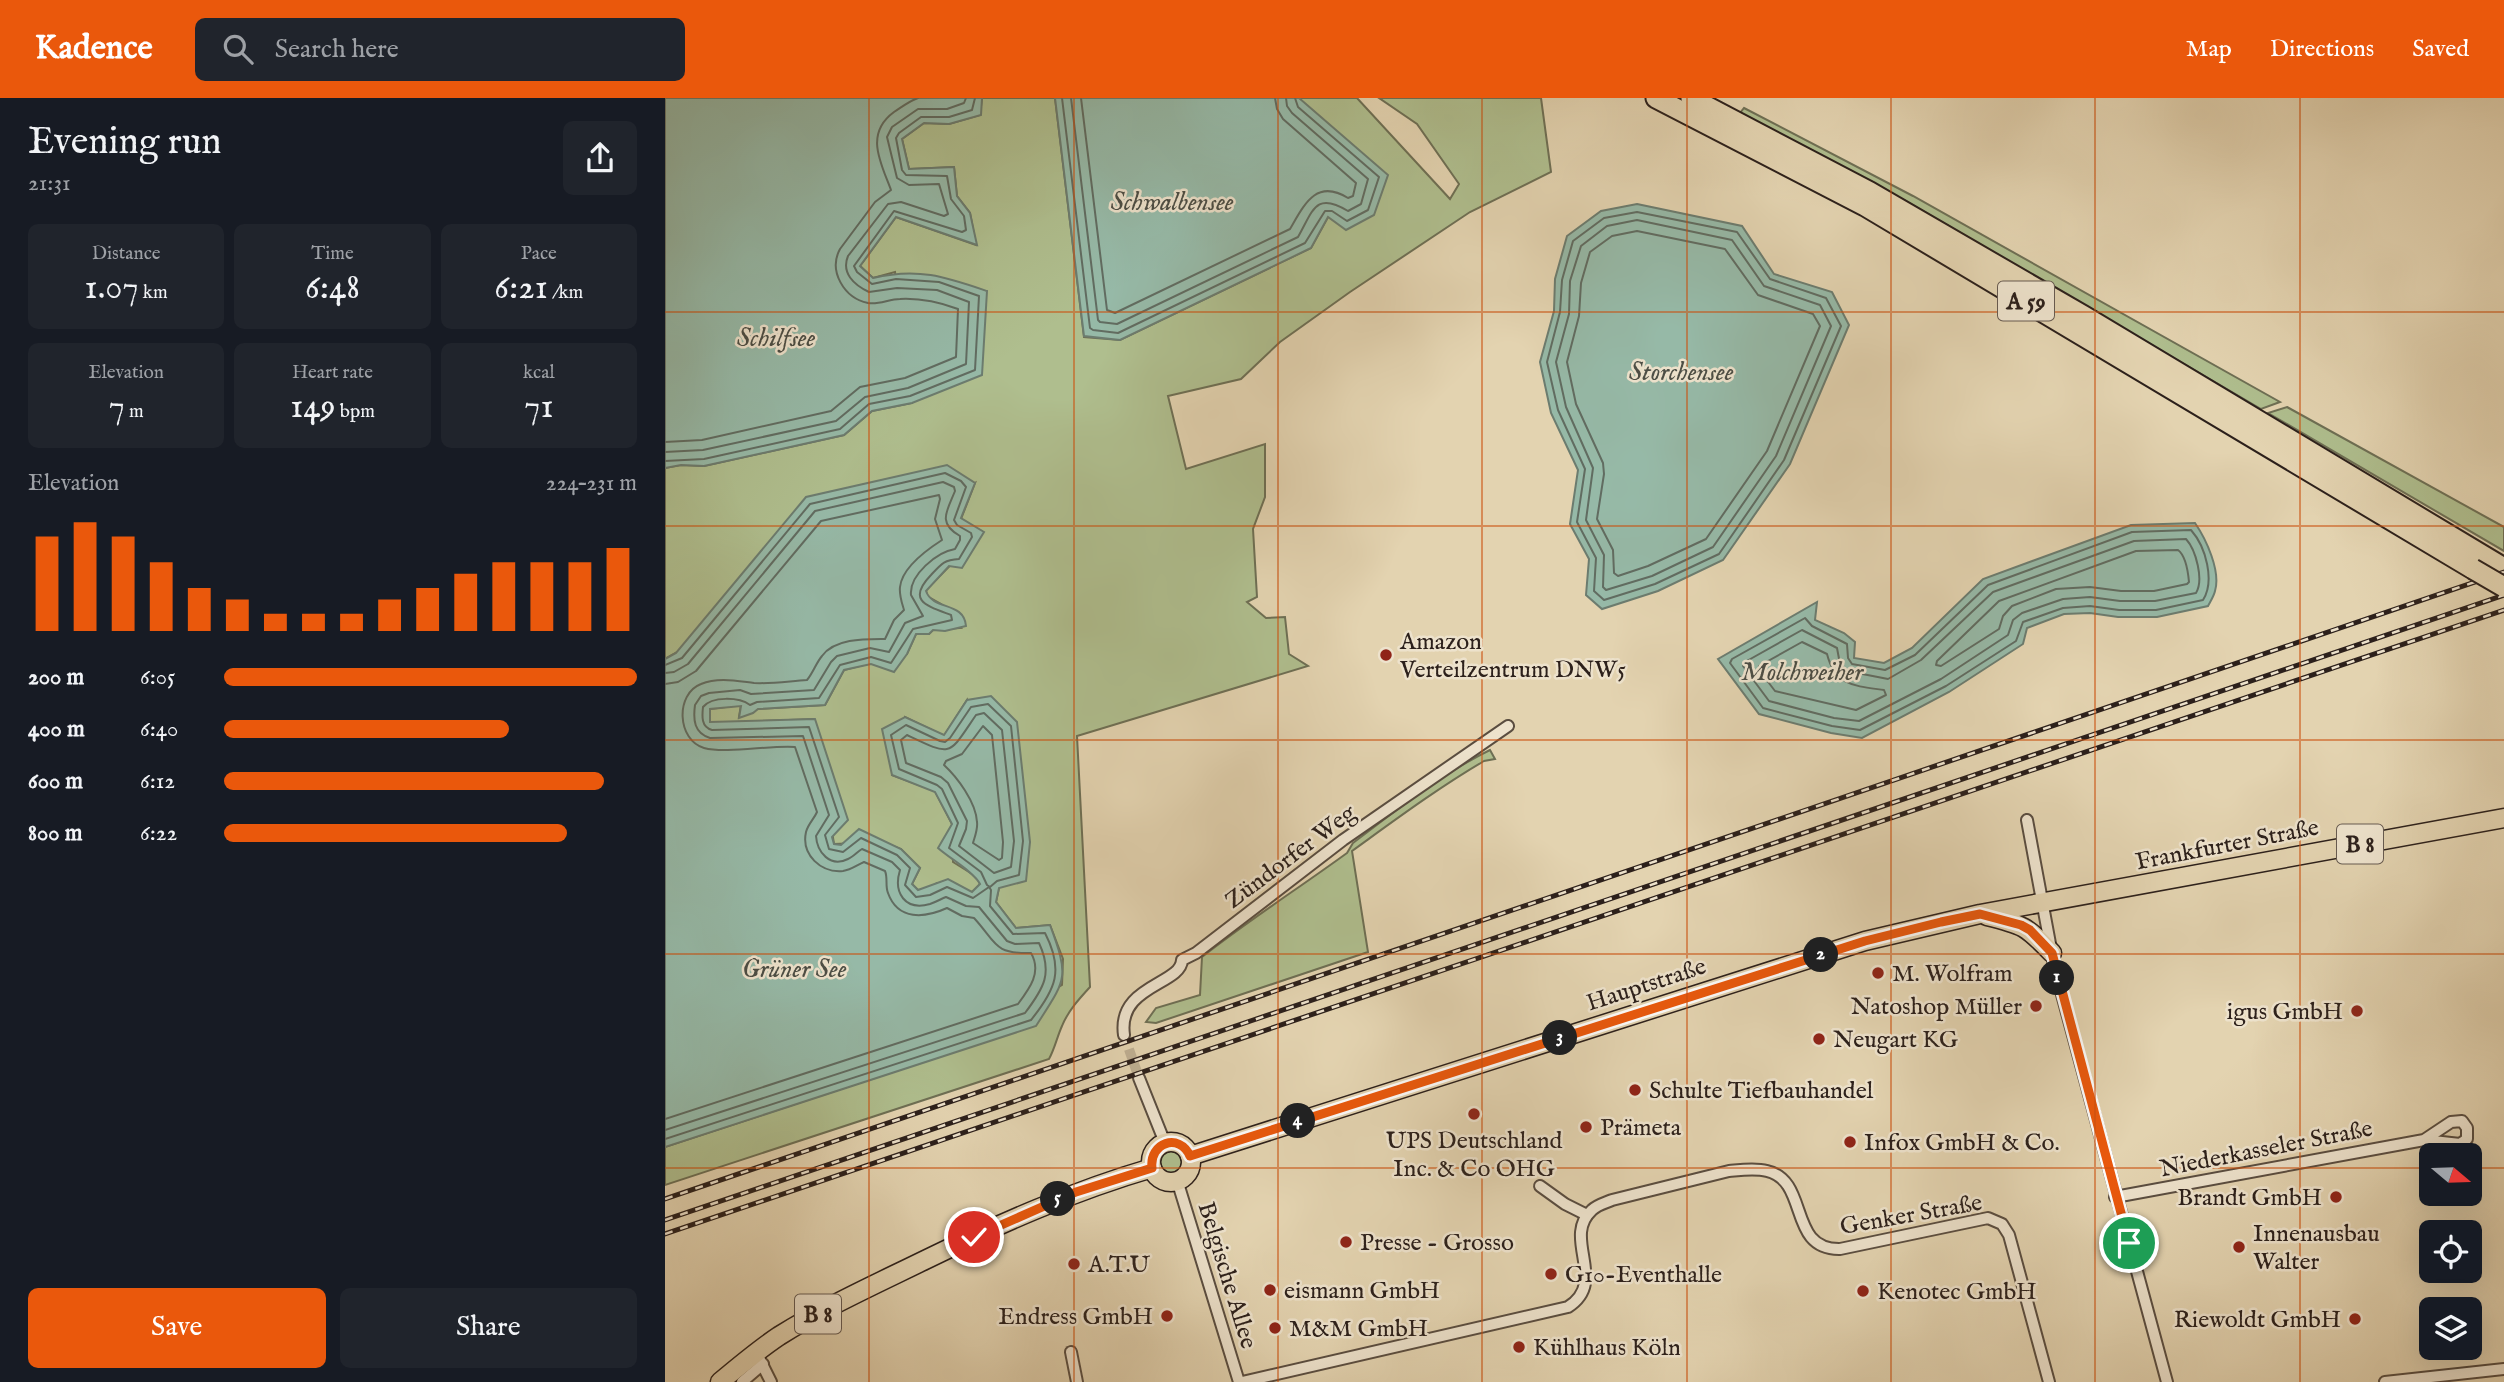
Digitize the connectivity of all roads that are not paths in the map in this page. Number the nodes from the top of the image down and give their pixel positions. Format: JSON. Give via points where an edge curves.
{"nodes":[{"id":1,"x":1656,"y":98,"type":"edge"},
{"id":2,"x":1691,"y":98,"type":"edge"},
{"id":3,"x":2499,"y":565,"type":"edge"},
{"id":4,"x":2504,"y":587,"type":"edge"},
{"id":5,"x":1508,"y":726,"type":"dead end"},
{"id":6,"x":2504,"y":818,"type":"edge"},
{"id":7,"x":2027,"y":820,"type":"dead end"},
{"id":8,"x":2042,"y":903,"type":"junction"},
{"id":9,"x":1980,"y":914,"type":"junction"},
{"id":10,"x":2052,"y":953,"type":"junction"},
{"id":11,"x":1124,"y":1035,"type":"tunnel mouth"},
{"id":12,"x":1139,"y":1078,"type":"tunnel mouth"},
{"id":13,"x":2424,"y":1140,"type":"dead end"},
{"id":14,"x":1165,"y":1143,"type":"junction"},
{"id":15,"x":1190,"y":1156,"type":"junction"},
{"id":16,"x":1152,"y":1168,"type":"junction"},
{"id":17,"x":1177,"y":1181,"type":"junction"},
{"id":18,"x":1540,"y":1186,"type":"dead end"},
{"id":19,"x":2115,"y":1197,"type":"junction"},
{"id":20,"x":1587,"y":1215,"type":"junction"},
{"id":21,"x":1071,"y":1352,"type":"dead end"},
{"id":22,"x":759,"y":1358,"type":"junction"},
{"id":23,"x":2504,"y":1369,"type":"edge"},
{"id":24,"x":720,"y":1382,"type":"edge"},
{"id":25,"x":742,"y":1382,"type":"edge"},
{"id":26,"x":771,"y":1382,"type":"edge"},
{"id":27,"x":1077,"y":1382,"type":"edge"},
{"id":28,"x":1241,"y":1382,"type":"edge"},
{"id":29,"x":2049,"y":1382,"type":"edge"},
{"id":30,"x":2167,"y":1382,"type":"edge"},
{"id":31,"x":2385,"y":1382,"type":"edge"}],
"edges":[{"from":1,"to":4,"type":"highway","number":"A 59","bridge":true,"via":[[1865,206]]},
{"from":2,"to":3,"type":"highway","number":"A 59","via":[[1870,192]]},
{"from":5,"to":11,"type":"street","name":"Zündorfer Weg","via":[[1373,818],[1182,960],[1181,970],[1152,986],[1129,1007]]},
{"from":6,"to":8,"type":"main road","name":"Frankfurter Straße","number":"B 8"},
{"from":7,"to":8,"type":"street"},
{"from":8,"to":9,"type":"main road","name":"Hauptstraße","number":"B 8"},
{"from":8,"to":10,"type":"street"},
{"from":9,"to":10,"type":"main road","via":[[2021,925]]},
{"from":9,"to":15,"type":"main road","name":"Hauptstraße","number":"B 8","via":[[1865,941]]},
{"from":10,"to":19,"type":"street"},
{"from":12,"to":14,"type":"street"},
{"from":13,"to":19,"type":"street","name":"Niederkasseler Straße"},
{"from":14,"to":15,"type":"main road","via":[[1177,1143]]},
{"from":14,"to":16,"type":"main road","via":[[1152,1156]]},
{"from":15,"to":17,"type":"main road","via":[[1190,1168]]},
{"from":16,"to":17,"type":"main road","via":[[1159,1178]]},
{"from":16,"to":22,"type":"main road","number":"B 8","via":[[1076,1192],[974,1237],[814,1315]]},
{"from":17,"to":28,"type":"street","name":"Belgische Allee"},
{"from":18,"to":20,"type":"street"},
{"from":19,"to":30,"type":"street"},
{"from":20,"to":28,"type":"street","via":[[1581,1238],[1586,1281],[1580,1297],[1568,1307]]},
{"from":20,"to":29,"type":"street","name":"Genker Straße","via":[[1612,1200],[1748,1170],[1769,1171],[1787,1183],[1809,1236],[1829,1249],[1976,1220],[1999,1221],[2009,1235]]},
{"from":21,"to":27,"type":"street"},
{"from":22,"to":24,"type":"main road","number":"B 8"},
{"from":22,"to":25,"type":"street"},
{"from":22,"to":26,"type":"street"},
{"from":23,"to":31,"type":"street"}]}
